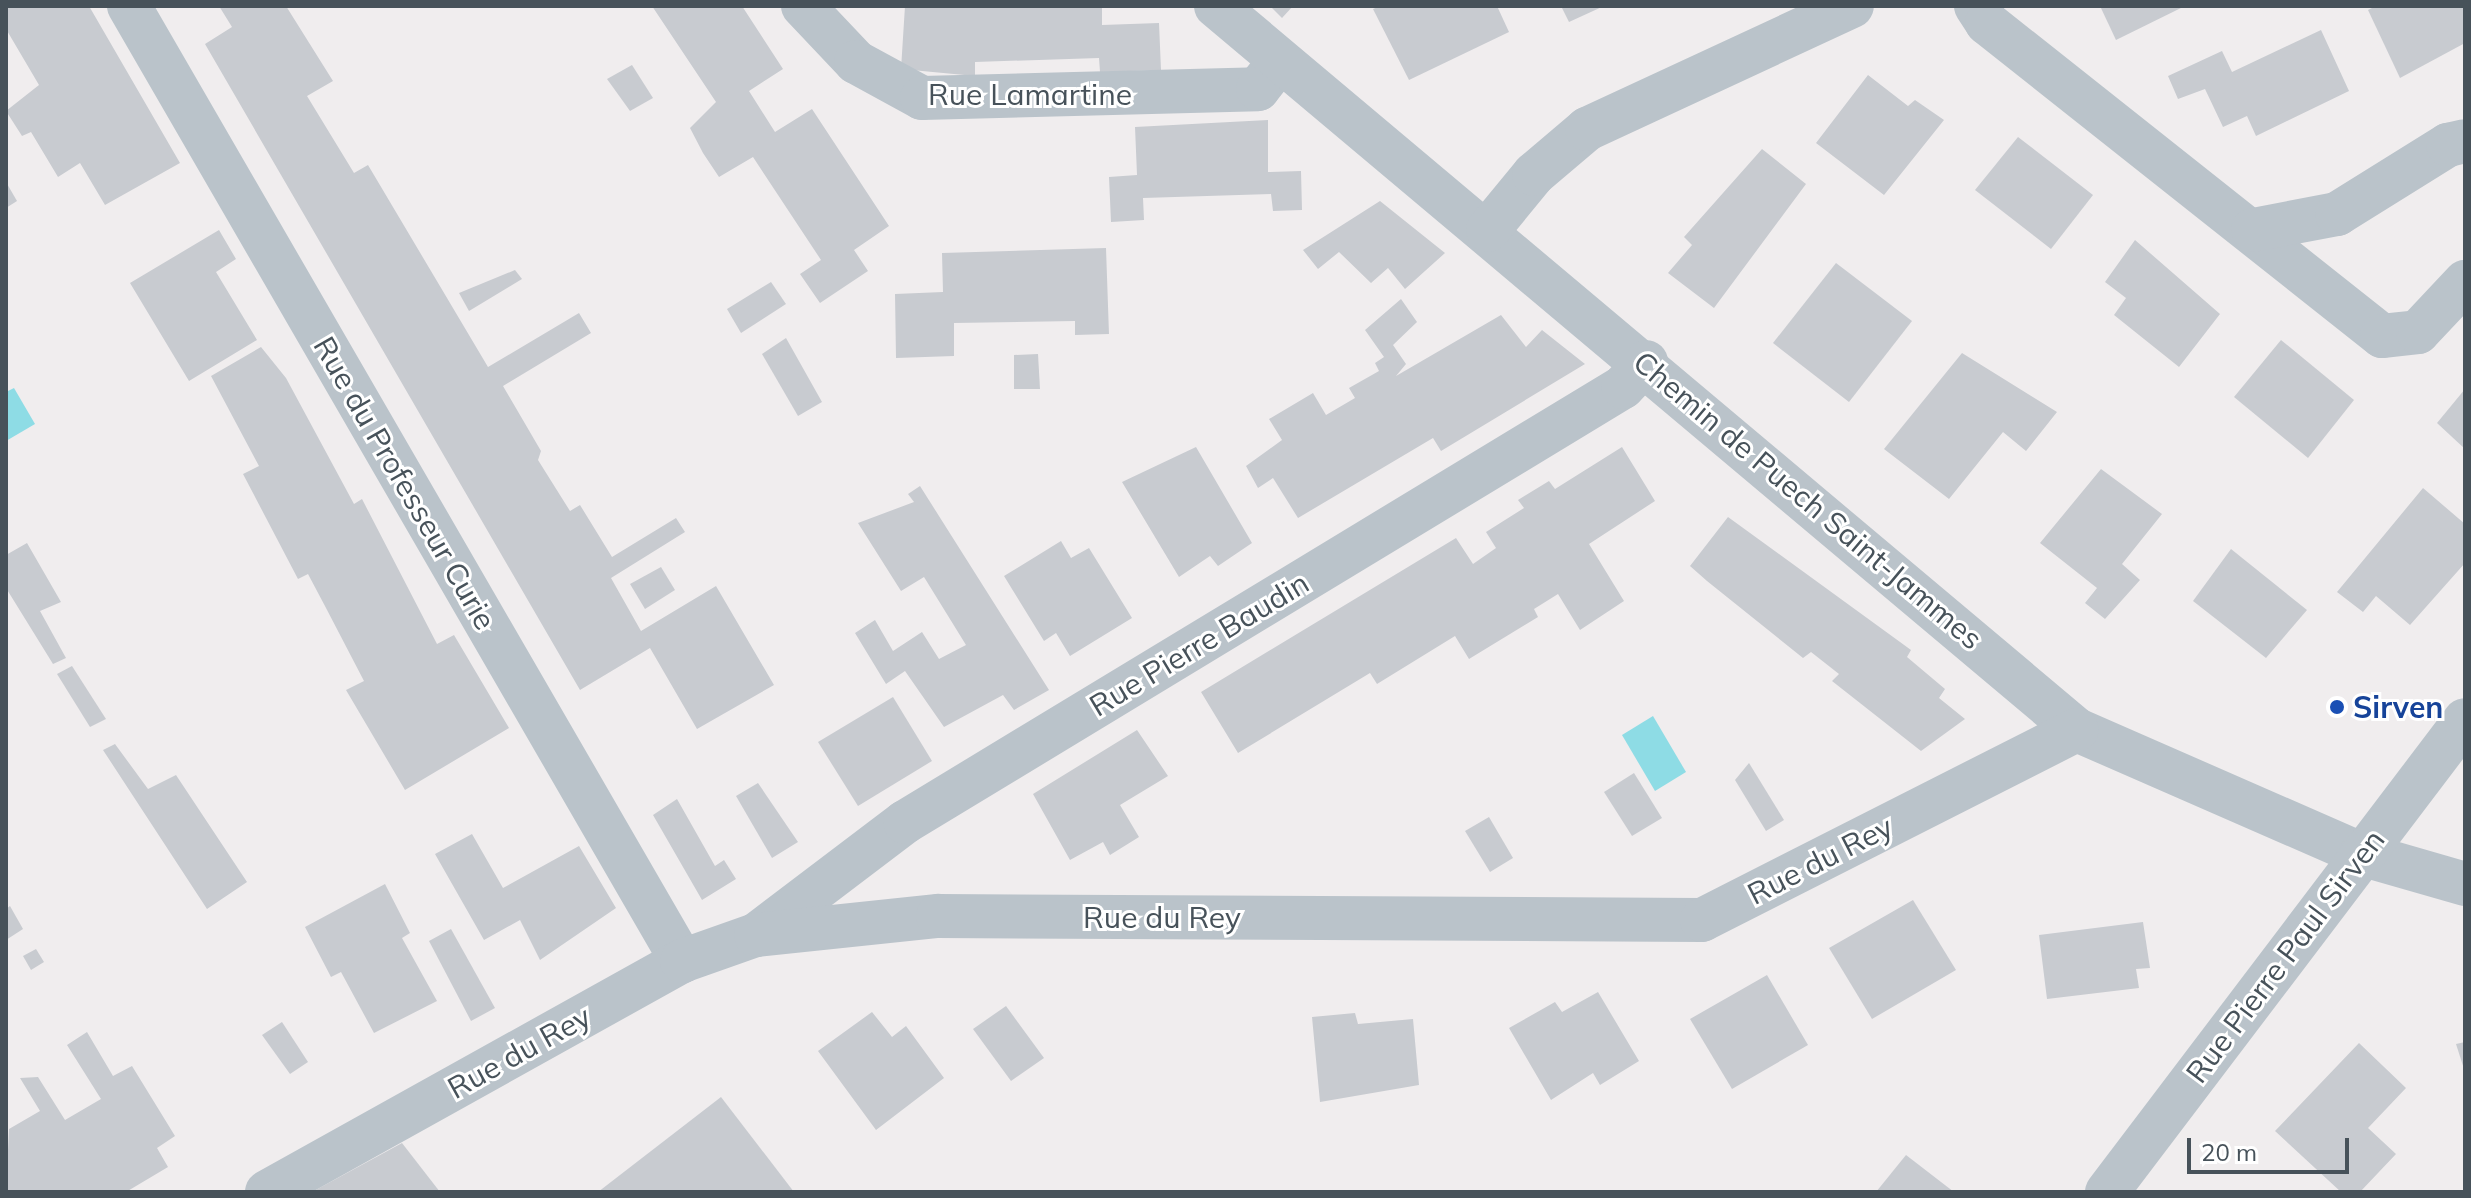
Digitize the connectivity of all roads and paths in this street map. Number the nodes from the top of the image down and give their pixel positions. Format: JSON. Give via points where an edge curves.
{"nodes":[{"id":1,"x":129,"y":6,"type":"edge"},
{"id":2,"x":803,"y":6,"type":"edge"},
{"id":3,"x":1216,"y":6,"type":"edge"},
{"id":4,"x":1852,"y":6,"type":"edge"},
{"id":5,"x":1976,"y":6,"type":"edge"},
{"id":6,"x":1278,"y":63,"type":"junction"},
{"id":7,"x":2465,"y":141,"type":"edge"},
{"id":8,"x":1488,"y":230,"type":"junction"},
{"id":9,"x":2253,"y":230,"type":"junction"},
{"id":10,"x":2465,"y":282,"type":"edge"},
{"id":11,"x":1646,"y":362,"type":"junction"},
{"id":12,"x":2465,"y":720,"type":"edge"},
{"id":13,"x":2077,"y":730,"type":"junction"},
{"id":14,"x":879,"y":841,"type":"junction"},
{"id":15,"x":2361,"y":854,"type":"junction"},
{"id":16,"x":2465,"y":884,"type":"edge"},
{"id":17,"x":905,"y":919,"type":"junction"},
{"id":18,"x":756,"y":935,"type":"junction"},
{"id":19,"x":682,"y":961,"type":"junction"},
{"id":20,"x":267,"y":1192,"type":"edge"},
{"id":21,"x":2107,"y":1192,"type":"edge"}],
"edges":[{"from":1,"to":19,"type":"street","name":"Rue du Professeur Curie"},
{"from":2,"to":6,"type":"street","name":"Rue Lamartine","via":[[856,62],[922,98],[1258,89]]},
{"from":3,"to":6,"type":"street","name":"Chemin de Puech Saint-Jammes"},
{"from":4,"to":8,"type":"street","via":[[1587,129],[1534,174]]},
{"from":5,"to":9,"type":"street","via":[[1987,23]]},
{"from":6,"to":8,"type":"street","name":"Chemin de Puech Saint-Jammes"},
{"from":7,"to":9,"type":"street","via":[[2448,145],[2337,214]]},
{"from":8,"to":11,"type":"street","name":"Chemin de Puech Saint-Jammes"},
{"from":9,"to":10,"type":"street","via":[[2382,336],[2418,332]]},
{"from":11,"to":13,"type":"street","name":"Chemin de Puech Saint-Jammes"},
{"from":11,"to":14,"type":"street","name":"Rue Pierre Baudin","via":[[1623,387]]},
{"from":12,"to":15,"type":"street","name":"Rue Pierre Paul Sirven"},
{"from":13,"to":15,"type":"street","name":"Chemin de Puech Saint-Jammes"},
{"from":13,"to":17,"type":"street","name":"Rue du Rey","via":[[1702,920]]},
{"from":14,"to":17,"type":"street","via":[[873,885],[881,903]]},
{"from":14,"to":18,"type":"street","name":"Rue Pierre Baudin"},
{"from":15,"to":16,"type":"street","name":"Chemin de Puech Saint-Jammes"},
{"from":15,"to":21,"type":"street","name":"Rue Pierre Paul Sirven"},
{"from":17,"to":18,"type":"street","name":"Rue du Rey"},
{"from":18,"to":19,"type":"street","name":"Rue du Rey"},
{"from":19,"to":20,"type":"street","name":"Rue du Rey"}]}
